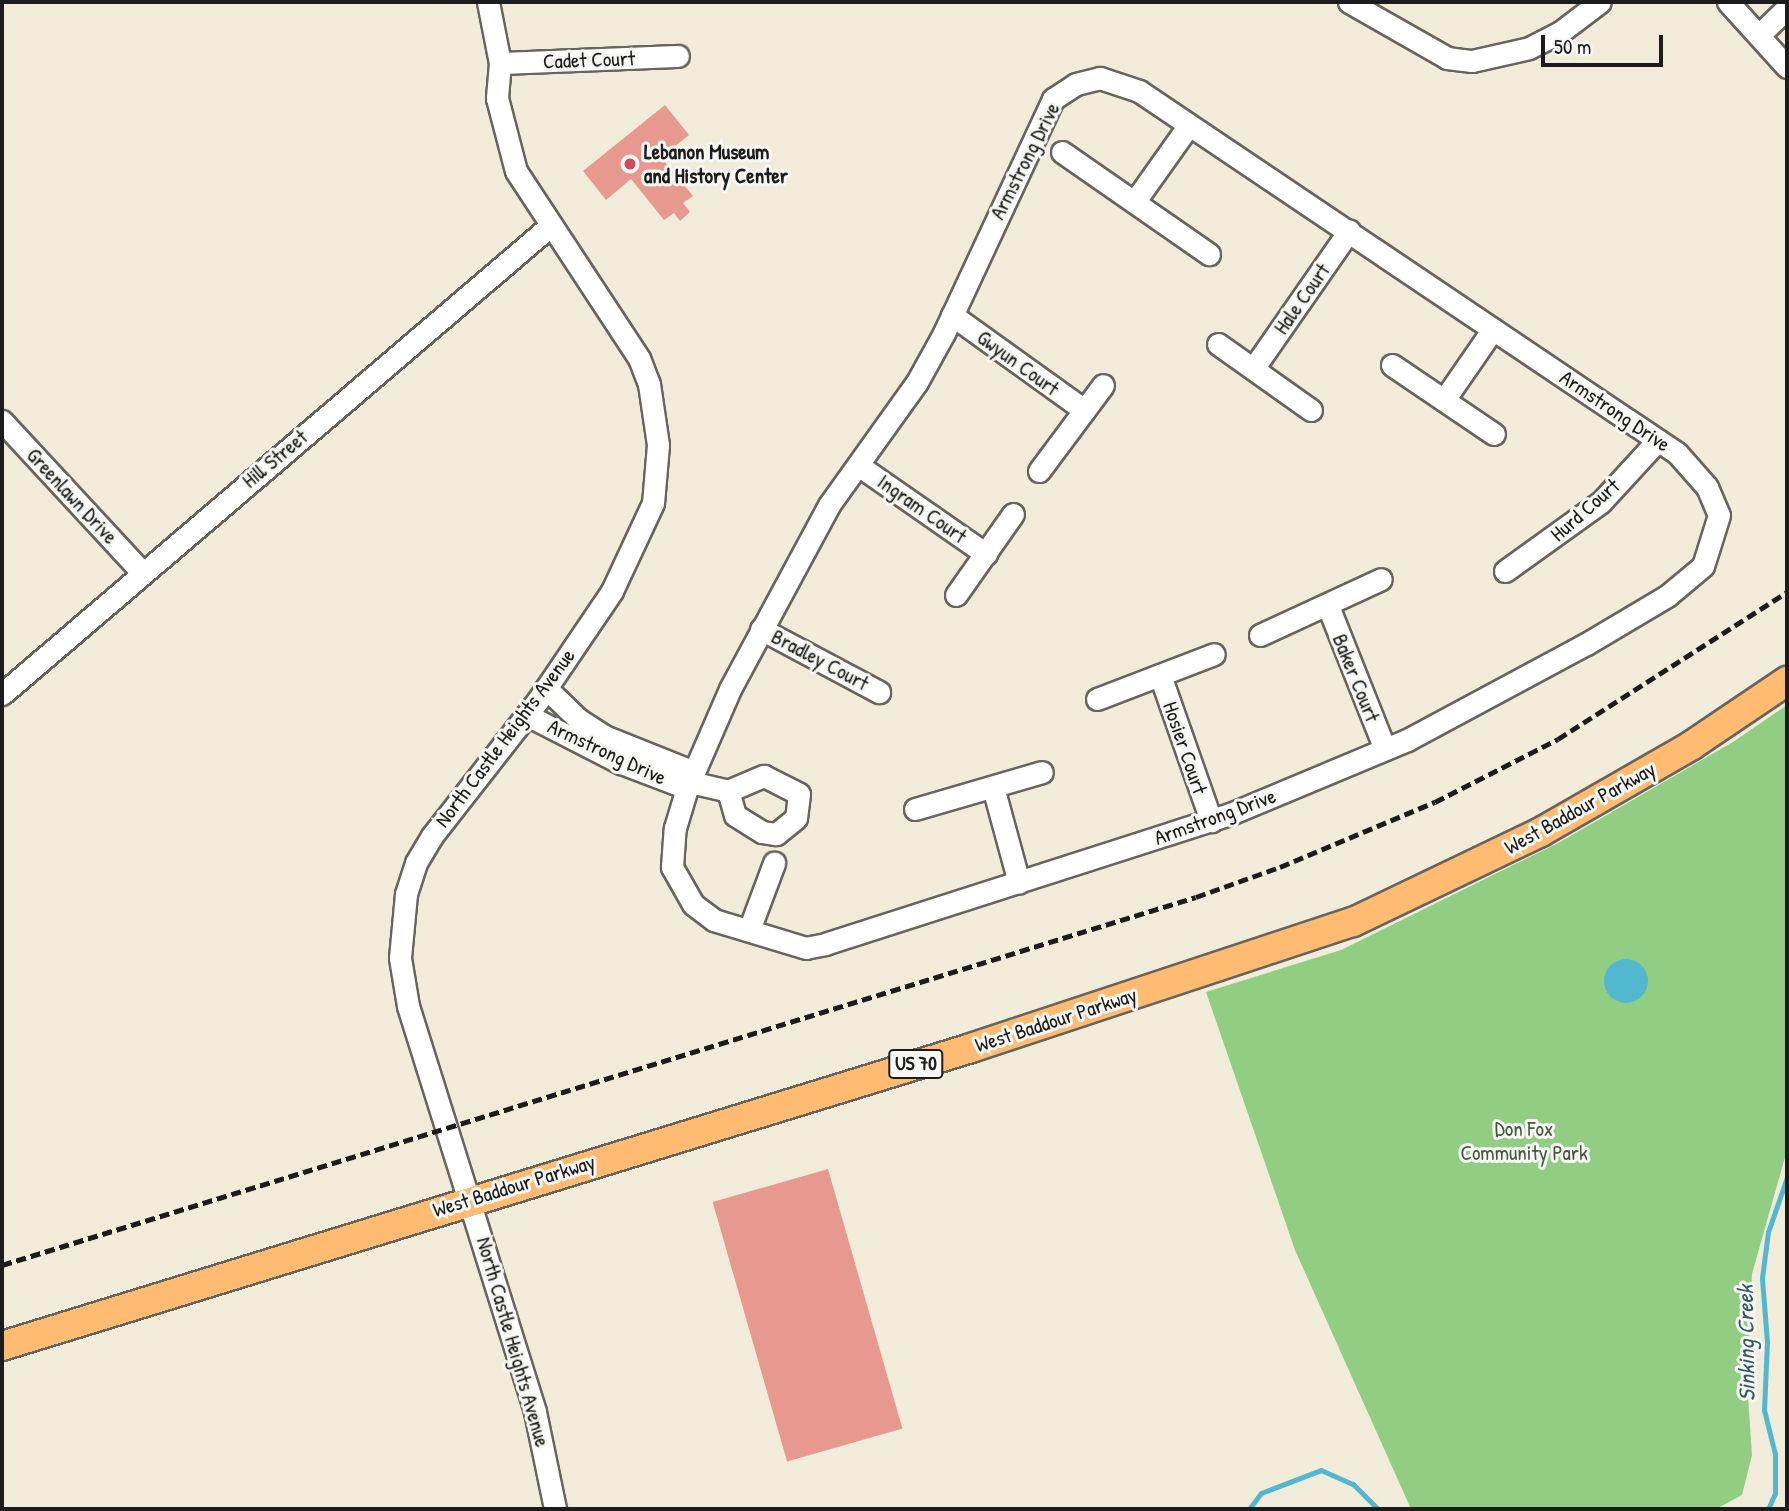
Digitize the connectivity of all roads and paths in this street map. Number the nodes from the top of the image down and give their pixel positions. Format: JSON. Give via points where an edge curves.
{"nodes":[{"id":1,"x":488,"y":2,"type":"edge"},
{"id":2,"x":1349,"y":2,"type":"edge"},
{"id":3,"x":1600,"y":2,"type":"edge"},
{"id":4,"x":1728,"y":2,"type":"edge"},
{"id":5,"x":1787,"y":8,"type":"edge"},
{"id":6,"x":1759,"y":35,"type":"junction"},
{"id":7,"x":678,"y":56,"type":"dead end"},
{"id":8,"x":500,"y":63,"type":"junction"},
{"id":9,"x":1787,"y":67,"type":"edge"},
{"id":10,"x":1189,"y":125,"type":"junction"},
{"id":11,"x":1062,"y":152,"type":"dead end"},
{"id":12,"x":1135,"y":201,"type":"junction"},
{"id":13,"x":550,"y":226,"type":"junction"},
{"id":14,"x":1349,"y":231,"type":"junction"},
{"id":15,"x":1209,"y":254,"type":"dead end"},
{"id":16,"x":952,"y":315,"type":"junction"},
{"id":17,"x":1493,"y":329,"type":"junction"},
{"id":18,"x":1218,"y":344,"type":"dead end"},
{"id":19,"x":1392,"y":365,"type":"dead end"},
{"id":20,"x":1255,"y":366,"type":"junction"},
{"id":21,"x":1102,"y":385,"type":"dead end"},
{"id":22,"x":1444,"y":400,"type":"junction"},
{"id":23,"x":1084,"y":410,"type":"junction"},
{"id":24,"x":1311,"y":410,"type":"dead end"},
{"id":25,"x":2,"y":421,"type":"edge"},
{"id":26,"x":1494,"y":434,"type":"dead end"},
{"id":27,"x":1658,"y":440,"type":"junction"},
{"id":28,"x":858,"y":465,"type":"junction"},
{"id":29,"x":1039,"y":471,"type":"dead end"},
{"id":30,"x":1013,"y":514,"type":"dead end"},
{"id":31,"x":986,"y":554,"type":"junction"},
{"id":32,"x":1505,"y":571,"type":"dead end"},
{"id":33,"x":142,"y":572,"type":"junction"},
{"id":34,"x":1381,"y":579,"type":"dead end"},
{"id":35,"x":956,"y":595,"type":"dead end"},
{"id":36,"x":1328,"y":606,"type":"junction"},
{"id":37,"x":761,"y":629,"type":"junction"},
{"id":38,"x":1261,"y":635,"type":"dead end"},
{"id":39,"x":1214,"y":654,"type":"dead end"},
{"id":40,"x":1160,"y":675,"type":"junction"},
{"id":41,"x":1787,"y":681,"type":"edge"},
{"id":42,"x":547,"y":688,"type":"junction"},
{"id":43,"x":879,"y":692,"type":"dead end"},
{"id":44,"x":2,"y":694,"type":"edge"},
{"id":45,"x":1097,"y":699,"type":"dead end"},
{"id":46,"x":527,"y":715,"type":"junction"},
{"id":47,"x":1385,"y":750,"type":"junction"},
{"id":48,"x":1042,"y":772,"type":"dead end"},
{"id":49,"x":690,"y":780,"type":"junction"},
{"id":50,"x":993,"y":787,"type":"junction"},
{"id":51,"x":728,"y":791,"type":"dead end"},
{"id":52,"x":915,"y":809,"type":"dead end"},
{"id":53,"x":1211,"y":821,"type":"junction"},
{"id":54,"x":774,"y":863,"type":"dead end"},
{"id":55,"x":1019,"y":883,"type":"junction"},
{"id":56,"x":749,"y":930,"type":"junction"},
{"id":57,"x":471,"y":1199,"type":"junction"},
{"id":58,"x":2,"y":1346,"type":"edge"},
{"id":59,"x":555,"y":1509,"type":"edge"}],
"edges":[{"from":1,"to":8,"type":"street","name":"North Castle Heights Avenue"},
{"from":2,"to":3,"type":"street","via":[[1447,58],[1472,61],[1529,48],[1559,33]]},
{"from":4,"to":6,"type":"street"},
{"from":5,"to":6,"type":"street"},
{"from":6,"to":9,"type":"street"},
{"from":7,"to":8,"type":"street","name":"Cadet Court"},
{"from":8,"to":13,"type":"street","name":"North Castle Heights Avenue","via":[[498,98],[504,133],[516,171]]},
{"from":10,"to":12,"type":"street"},
{"from":10,"to":14,"type":"street","name":"Armstrong Drive"},
{"from":10,"to":16,"type":"street","name":"Armstrong Drive","via":[[1139,91],[1100,78],[1076,83],[1053,99]]},
{"from":11,"to":12,"type":"street"},
{"from":12,"to":15,"type":"street"},
{"from":13,"to":33,"type":"street","name":"Hill Street"},
{"from":13,"to":42,"type":"street","name":"North Castle Heights Avenue","via":[[639,358],[649,384],[659,445],[653,503],[635,547]]},
{"from":14,"to":17,"type":"street","name":"Armstrong Drive"},
{"from":14,"to":20,"type":"street","name":"Hale Court"},
{"from":16,"to":23,"type":"street","name":"Gwyun Court"},
{"from":16,"to":28,"type":"street","name":"Armstrong Drive","via":[[918,382]]},
{"from":17,"to":22,"type":"street"},
{"from":17,"to":27,"type":"street","name":"Armstrong Drive"},
{"from":18,"to":20,"type":"street"},
{"from":19,"to":22,"type":"street"},
{"from":20,"to":24,"type":"street"},
{"from":21,"to":23,"type":"street"},
{"from":22,"to":26,"type":"street"},
{"from":23,"to":29,"type":"street"},
{"from":25,"to":33,"type":"street","name":"Greenlawn Drive"},
{"from":27,"to":32,"type":"street","name":"Hurd Court","via":[[1601,502]]},
{"from":27,"to":47,"type":"street","name":"Armstrong Drive","via":[[1696,472],[1719,515],[1703,566],[1667,596],[1586,644]]},
{"from":28,"to":31,"type":"street","name":"Ingram Court"},
{"from":28,"to":37,"type":"street","name":"Armstrong Drive","via":[[829,505]]},
{"from":30,"to":31,"type":"street","name":"Ingram Court"},
{"from":31,"to":35,"type":"street","name":"Ingram Court"},
{"from":33,"to":44,"type":"street","name":"Hill Street"},
{"from":34,"to":36,"type":"street","name":"Baker Court"},
{"from":36,"to":38,"type":"street","name":"Baker Court"},
{"from":36,"to":47,"type":"street","name":"Baker Court"},
{"from":37,"to":43,"type":"street","name":"Bradley Court"},
{"from":37,"to":49,"type":"street","name":"Armstrong Drive"},
{"from":39,"to":40,"type":"street","name":"Hosier Court"},
{"from":40,"to":45,"type":"street","name":"Hosier Court"},
{"from":40,"to":53,"type":"street","name":"Hosier Court"},
{"from":41,"to":57,"type":"main road","name":"West Baddour Parkway","number":"US 70","via":[[1692,745],[1541,832],[1353,922],[971,1048]]},
{"from":42,"to":46,"type":"street","name":"North Castle Heights Avenue"},
{"from":42,"to":49,"type":"street","name":"Armstrong Drive","via":[[578,719],[604,736]]},
{"from":46,"to":49,"type":"street","name":"Armstrong Drive","via":[[621,763]]},
{"from":46,"to":57,"type":"street","name":"North Castle Heights Avenue","via":[[432,836],[416,863],[406,894],[400,958],[408,1006]]},
{"from":47,"to":53,"type":"street","name":"Armstrong Drive"},
{"from":48,"to":50,"type":"street"},
{"from":49,"to":51,"type":"street","name":"Armstrong Drive"},
{"from":49,"to":56,"type":"street","name":"Armstrong Drive","via":[[675,828],[672,867],[693,904],[714,920]]},
{"from":50,"to":52,"type":"street"},
{"from":50,"to":55,"type":"street"},
{"from":53,"to":55,"type":"street","name":"Armstrong Drive"},
{"from":54,"to":56,"type":"street"},
{"from":55,"to":56,"type":"street","name":"Armstrong Drive","via":[[806,948]]},
{"from":57,"to":58,"type":"main road","name":"West Baddour Parkway","number":"US 70"},
{"from":57,"to":59,"type":"street","name":"North Castle Heights Avenue","via":[[535,1412]]}]}
